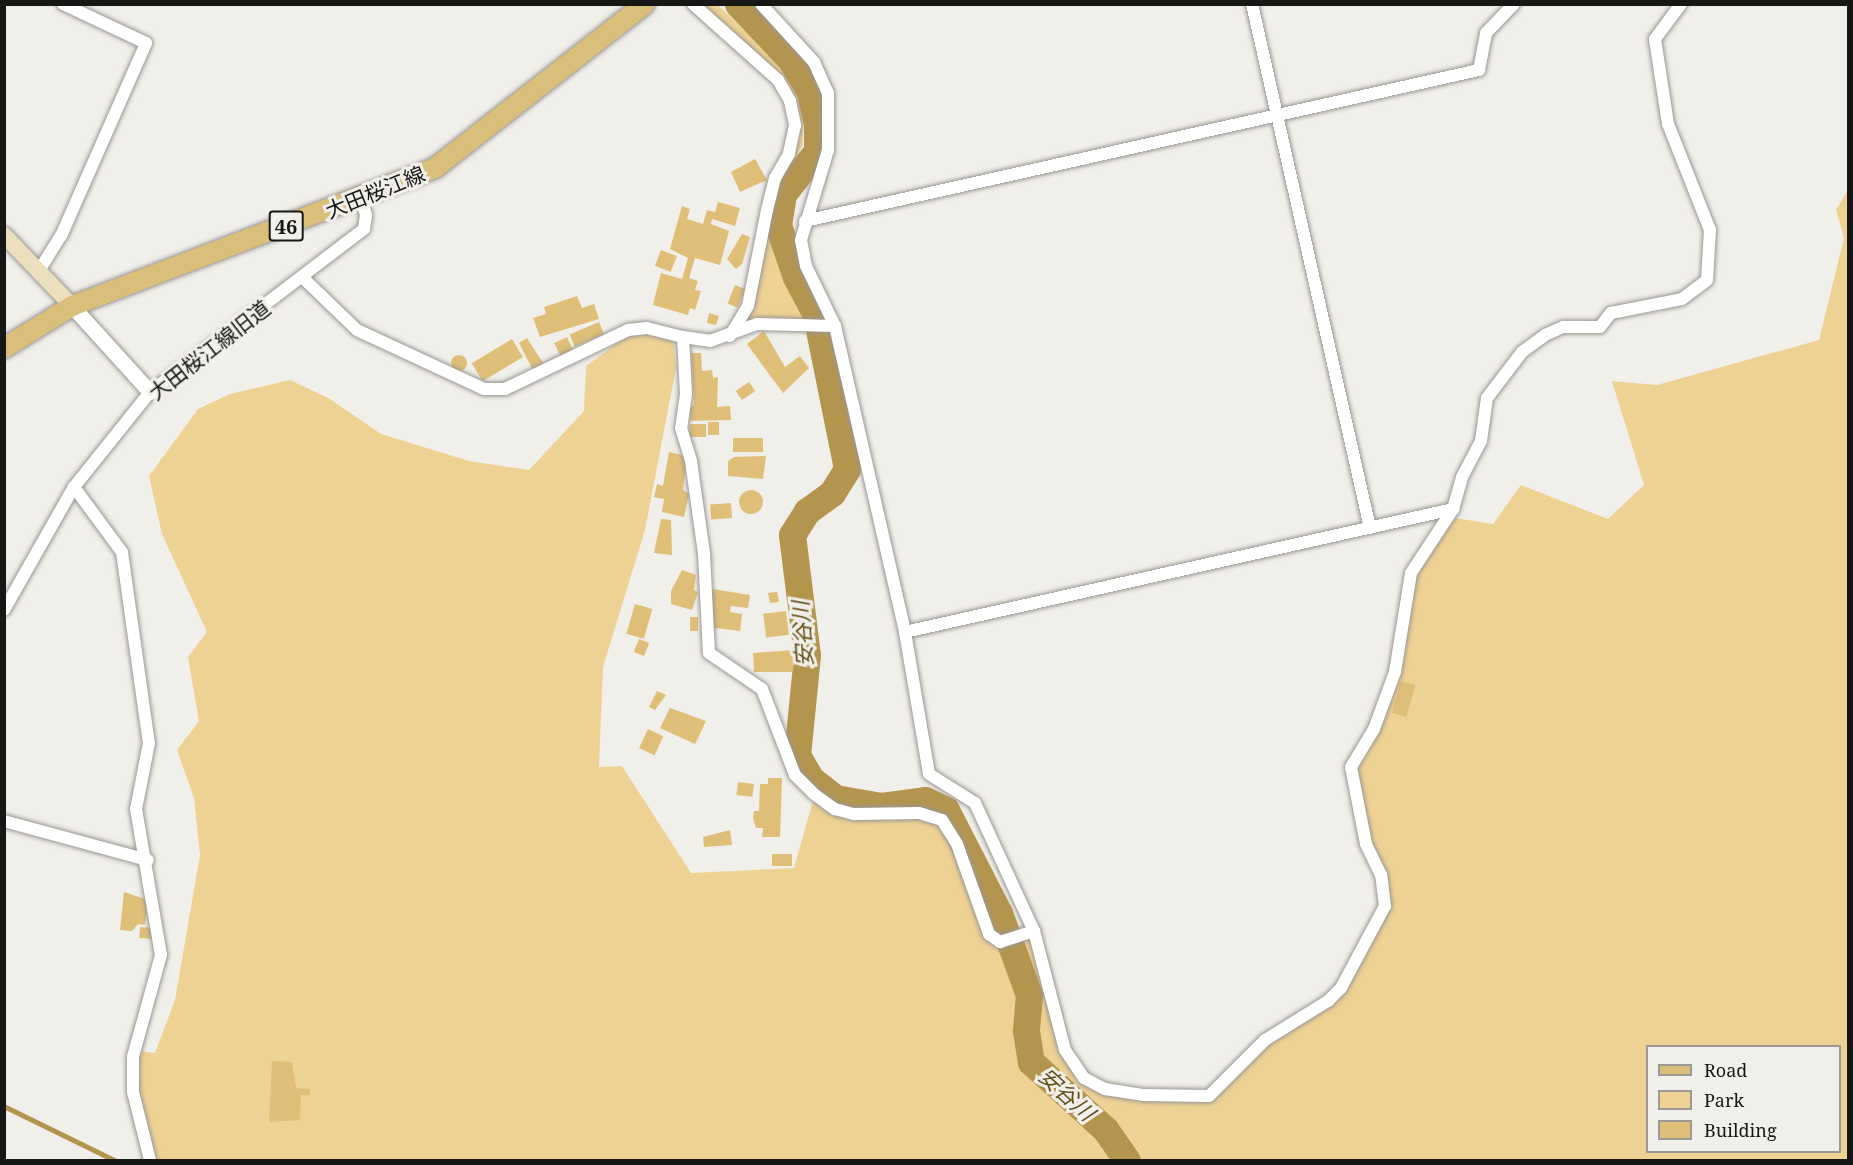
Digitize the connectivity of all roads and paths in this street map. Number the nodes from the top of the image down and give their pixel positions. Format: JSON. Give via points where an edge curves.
{"nodes":[{"id":1,"x":63,"y":4,"type":"edge"},
{"id":2,"x":645,"y":4,"type":"edge"},
{"id":3,"x":693,"y":4,"type":"edge"},
{"id":4,"x":761,"y":4,"type":"edge"},
{"id":5,"x":1252,"y":4,"type":"edge"},
{"id":6,"x":1514,"y":4,"type":"edge"},
{"id":7,"x":1681,"y":4,"type":"edge"},
{"id":8,"x":1277,"y":117,"type":"junction"},
{"id":9,"x":361,"y":199,"type":"junction"},
{"id":10,"x":805,"y":221,"type":"junction"},
{"id":11,"x":4,"y":236,"type":"edge"},
{"id":12,"x":40,"y":269,"type":"junction"},
{"id":13,"x":302,"y":277,"type":"junction"},
{"id":14,"x":72,"y":306,"type":"junction"},
{"id":15,"x":833,"y":327,"type":"junction"},
{"id":16,"x":730,"y":336,"type":"junction"},
{"id":17,"x":683,"y":337,"type":"junction"},
{"id":18,"x":4,"y":348,"type":"edge"},
{"id":19,"x":150,"y":393,"type":"junction"},
{"id":20,"x":74,"y":487,"type":"junction"},
{"id":21,"x":1453,"y":509,"type":"junction"},
{"id":22,"x":1370,"y":528,"type":"junction"},
{"id":23,"x":4,"y":610,"type":"edge"},
{"id":24,"x":905,"y":632,"type":"junction"},
{"id":25,"x":4,"y":821,"type":"edge"},
{"id":26,"x":148,"y":860,"type":"junction"},
{"id":27,"x":1030,"y":932,"type":"junction"},
{"id":28,"x":150,"y":1161,"type":"edge"}],
"edges":[{"from":1,"to":12,"type":"street","via":[[146,43],[61,236]]},
{"from":2,"to":9,"type":"main road","name":"大田桜江線","number":"46","via":[[435,168]]},
{"from":3,"to":16,"type":"street","via":[[771,72],[790,101],[795,125],[789,154],[775,178],[748,306]]},
{"from":4,"to":10,"type":"street","via":[[814,62],[828,93],[828,150]]},
{"from":5,"to":8,"type":"street"},
{"from":6,"to":8,"type":"street","via":[[1486,33],[1479,70]]},
{"from":7,"to":21,"type":"street","via":[[1655,39],[1668,124],[1710,230],[1707,280],[1683,299],[1611,313],[1600,327],[1563,327],[1522,352],[1487,398],[1481,441],[1462,477]]},
{"from":8,"to":10,"type":"street"},
{"from":8,"to":22,"type":"street"},
{"from":9,"to":13,"type":"street","name":"大田桜江線旧道","via":[[366,215],[364,230]]},
{"from":9,"to":14,"type":"main road","name":"大田桜江線","number":"46"},
{"from":10,"to":15,"type":"street","via":[[801,240],[806,266]]},
{"from":11,"to":12,"type":"main road"},
{"from":12,"to":14,"type":"main road"},
{"from":13,"to":17,"type":"street","via":[[357,330],[484,389],[505,389],[628,330],[647,328]]},
{"from":13,"to":19,"type":"street","name":"大田桜江線旧道"},
{"from":14,"to":18,"type":"main road","name":"大田桜江線","number":"46"},
{"from":14,"to":19,"type":"street"},
{"from":15,"to":16,"type":"street","via":[[757,324]]},
{"from":15,"to":24,"type":"street"},
{"from":16,"to":17,"type":"street","via":[[710,341]]},
{"from":17,"to":27,"type":"street","via":[[686,394],[681,428],[691,461],[704,554],[705,643],[710,653],[762,689],[795,775],[814,794],[836,809],[854,814],[919,813],[942,820],[957,844],[989,934],[1000,942]]},
{"from":19,"to":20,"type":"street","name":"大田桜江線旧道"},
{"from":20,"to":23,"type":"street","name":"大田桜江線旧道"},
{"from":20,"to":26,"type":"street","via":[[122,552],[149,743],[136,809]]},
{"from":21,"to":22,"type":"street"},
{"from":21,"to":27,"type":"street","via":[[1411,573],[1395,672],[1374,729],[1350,767],[1366,844],[1381,875],[1385,906],[1341,988],[1328,1001],[1265,1040],[1209,1096],[1105,1089],[1084,1078],[1065,1050]]},
{"from":22,"to":24,"type":"street"},
{"from":24,"to":27,"type":"street","via":[[929,774],[975,803]]},
{"from":25,"to":26,"type":"street"},
{"from":26,"to":28,"type":"street","via":[[161,954],[133,1057],[134,1092]]}]}
